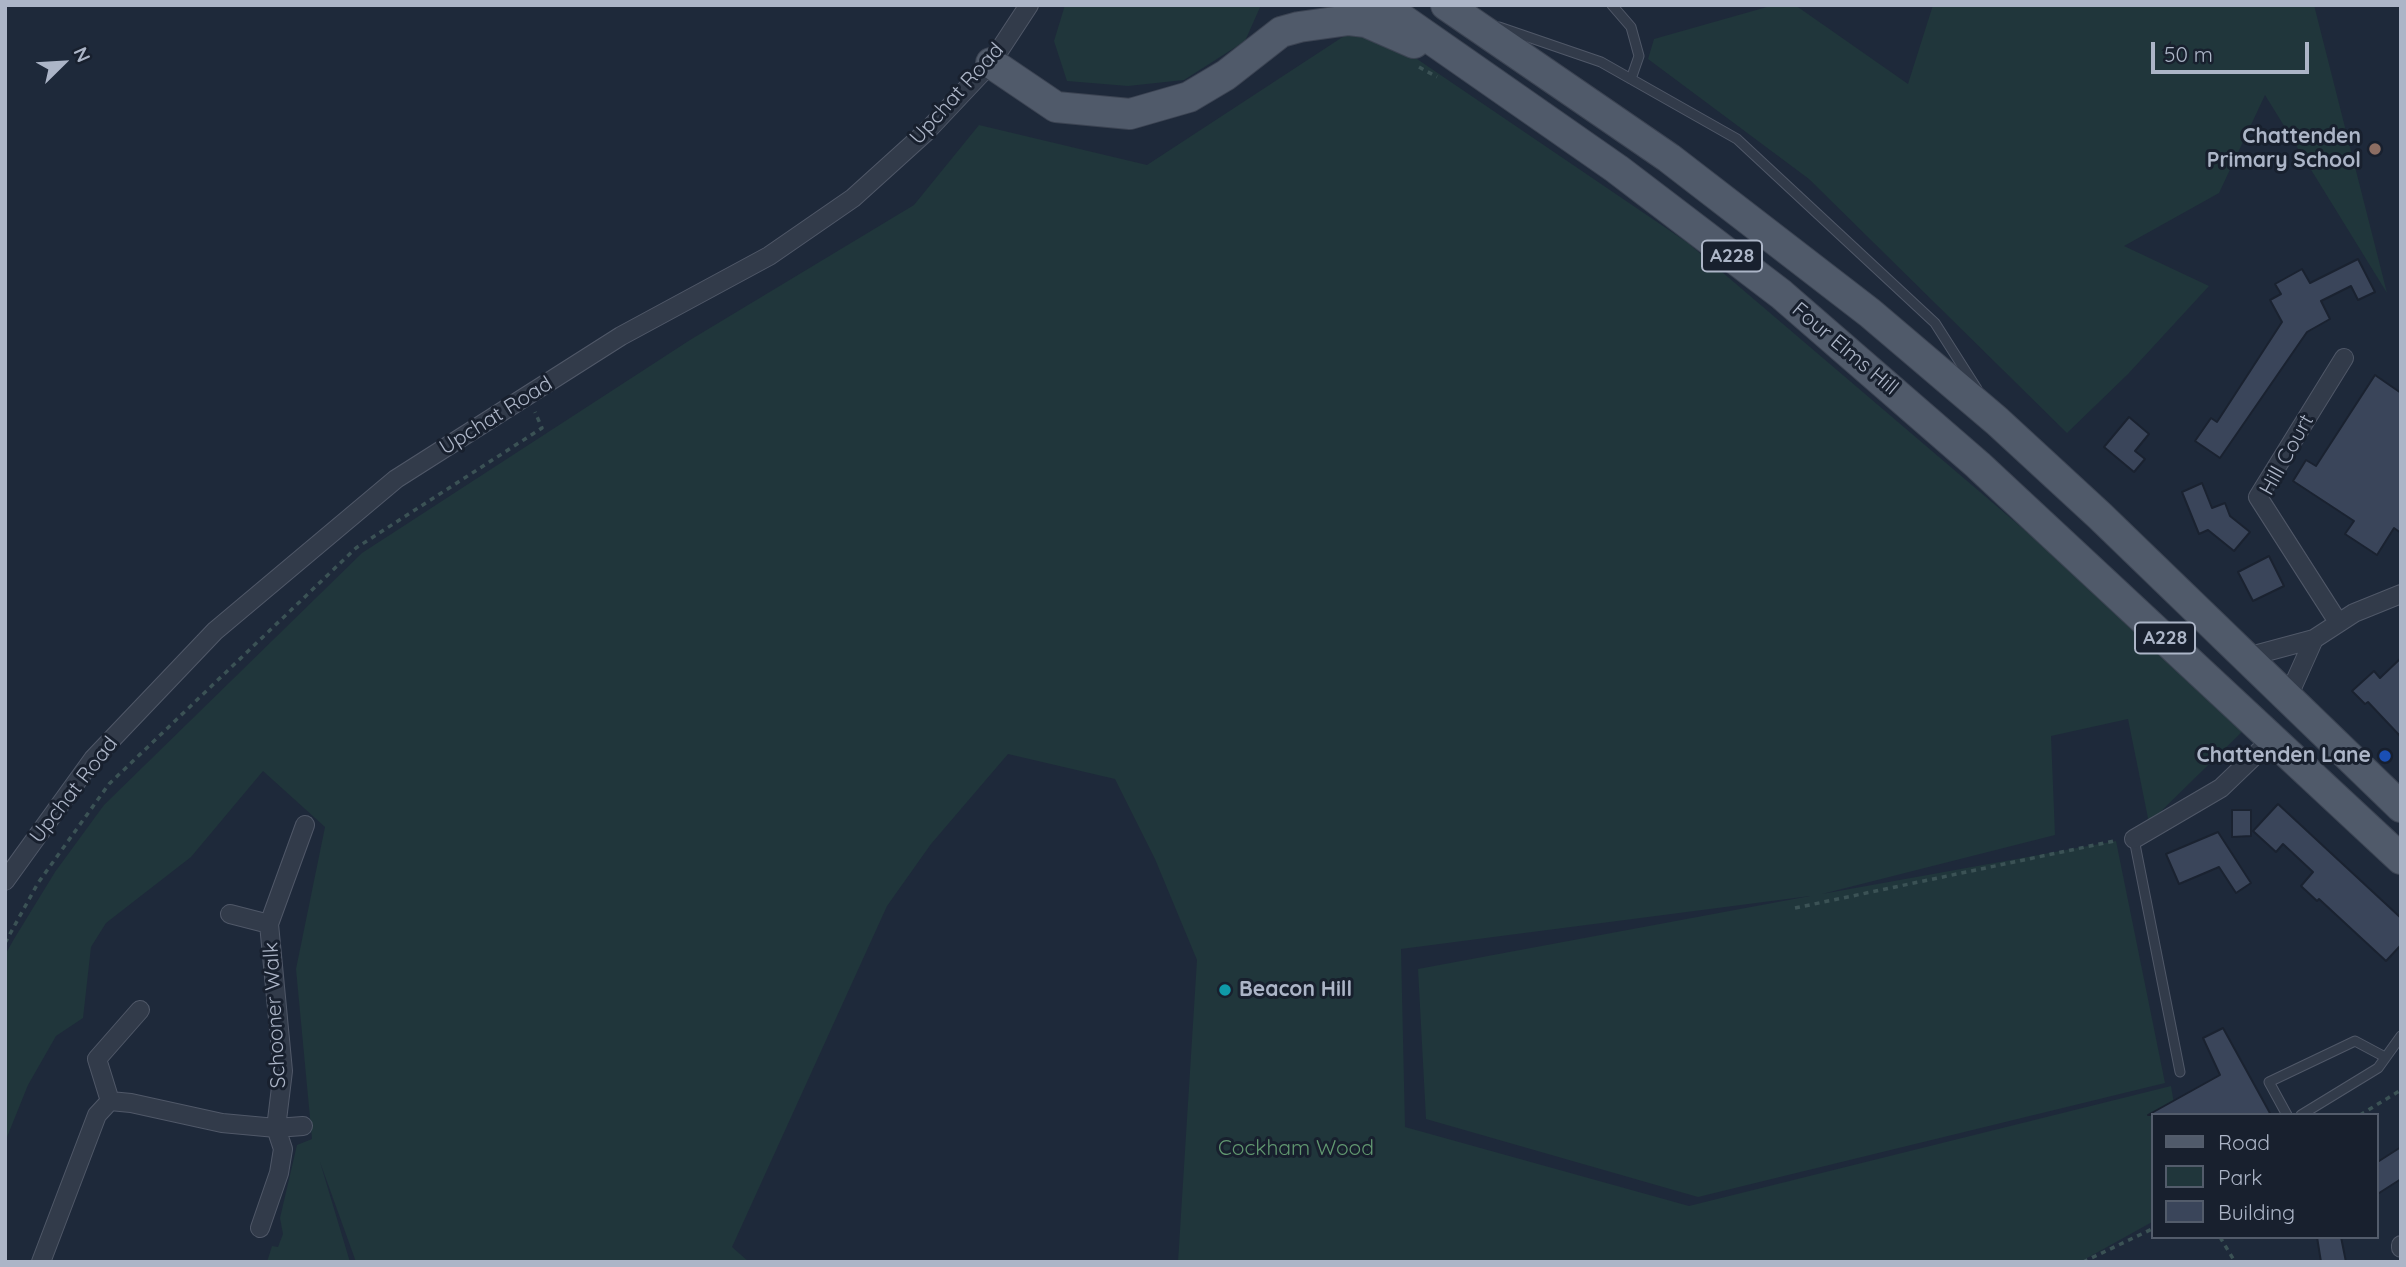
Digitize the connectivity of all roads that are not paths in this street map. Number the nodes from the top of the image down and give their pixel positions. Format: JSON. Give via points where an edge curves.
{"nodes":[{"id":1,"x":1029,"y":5,"type":"edge"},
{"id":2,"x":1382,"y":5,"type":"edge"},
{"id":3,"x":1612,"y":5,"type":"edge"},
{"id":4,"x":1450,"y":8,"type":"edge"},
{"id":5,"x":1284,"y":19,"type":"edge"},
{"id":6,"x":991,"y":63,"type":"junction"},
{"id":7,"x":1478,"y":72,"type":"junction"},
{"id":8,"x":1631,"y":79,"type":"junction"},
{"id":9,"x":2344,"y":358,"type":"dead end"},
{"id":10,"x":1997,"y":421,"type":"junction"},
{"id":11,"x":2401,"y":594,"type":"edge"},
{"id":12,"x":2338,"y":622,"type":"junction"},
{"id":13,"x":2314,"y":639,"type":"junction"},
{"id":14,"x":2247,"y":657,"type":"junction"},
{"id":15,"x":2288,"y":697,"type":"junction"},
{"id":16,"x":2272,"y":739,"type":"junction"},
{"id":17,"x":2401,"y":807,"type":"edge"},
{"id":18,"x":305,"y":825,"type":"dead end"},
{"id":19,"x":2134,"y":839,"type":"joint"},
{"id":20,"x":2401,"y":859,"type":"edge"},
{"id":21,"x":5,"y":881,"type":"edge"},
{"id":22,"x":230,"y":914,"type":"dead end"},
{"id":23,"x":269,"y":923,"type":"junction"},
{"id":24,"x":140,"y":1010,"type":"dead end"},
{"id":25,"x":2401,"y":1036,"type":"edge"},
{"id":26,"x":2385,"y":1057,"type":"junction"},
{"id":27,"x":2180,"y":1072,"type":"dead end"},
{"id":28,"x":110,"y":1101,"type":"junction"},
{"id":29,"x":2286,"y":1113,"type":"edge"},
{"id":30,"x":2304,"y":1113,"type":"edge"},
{"id":31,"x":303,"y":1126,"type":"dead end"},
{"id":32,"x":276,"y":1128,"type":"junction"},
{"id":33,"x":260,"y":1228,"type":"dead end"},
{"id":34,"x":41,"y":1262,"type":"edge"}],
"edges":[{"from":1,"to":6,"type":"street","name":"Upchat Road"},
{"from":2,"to":7,"type":"main road","name":"Four Elms Hill","number":"A228"},
{"from":3,"to":8,"type":"lane","via":[[1631,27],[1639,56]]},
{"from":4,"to":8,"type":"lane","via":[[1601,62]]},
{"from":4,"to":10,"type":"main road","name":"Four Elms Hill","number":"A228","via":[[1680,166],[1870,313]]},
{"from":5,"to":6,"type":"main road","via":[[1226,75],[1189,97],[1130,114],[1056,107]]},
{"from":5,"to":7,"type":"main road","via":[[1366,22]]},
{"from":6,"to":21,"type":"street","name":"Upchat Road","via":[[926,132],[853,198],[769,256],[621,337],[396,479],[215,631],[93,758]]},
{"from":7,"to":16,"type":"main road","name":"Four Elms Hill","number":"A228","via":[[1684,218],[1780,294],[1979,465]]},
{"from":8,"to":10,"type":"lane","via":[[1737,139],[1935,323]]},
{"from":9,"to":12,"type":"street","name":"Hill Court","via":[[2258,497]]},
{"from":10,"to":14,"type":"main road","name":"Four Elms Hill","number":"A228"},
{"from":11,"to":12,"type":"street"},
{"from":12,"to":13,"type":"street"},
{"from":13,"to":14,"type":"street"},
{"from":13,"to":15,"type":"street"},
{"from":14,"to":15,"type":"main road","number":"A228"},
{"from":15,"to":17,"type":"main road","number":"A228"},
{"from":16,"to":19,"type":"street","via":[[2221,788]]},
{"from":16,"to":20,"type":"main road","number":"A228"},
{"from":18,"to":23,"type":"street","name":"Schooner Walk"},
{"from":19,"to":27,"type":"lane"},
{"from":22,"to":23,"type":"street"},
{"from":23,"to":32,"type":"street","name":"Schooner Walk","via":[[282,1071]]},
{"from":24,"to":28,"type":"street","via":[[97,1059]]},
{"from":25,"to":26,"type":"lane"},
{"from":26,"to":29,"type":"lane","via":[[2355,1041],[2269,1082]]},
{"from":26,"to":30,"type":"lane","via":[[2378,1068]]},
{"from":28,"to":32,"type":"street","via":[[222,1123]]},
{"from":28,"to":34,"type":"street","via":[[97,1115]]},
{"from":31,"to":32,"type":"street"},
{"from":32,"to":33,"type":"street","name":"Schooner Walk","via":[[283,1149]]}]}
